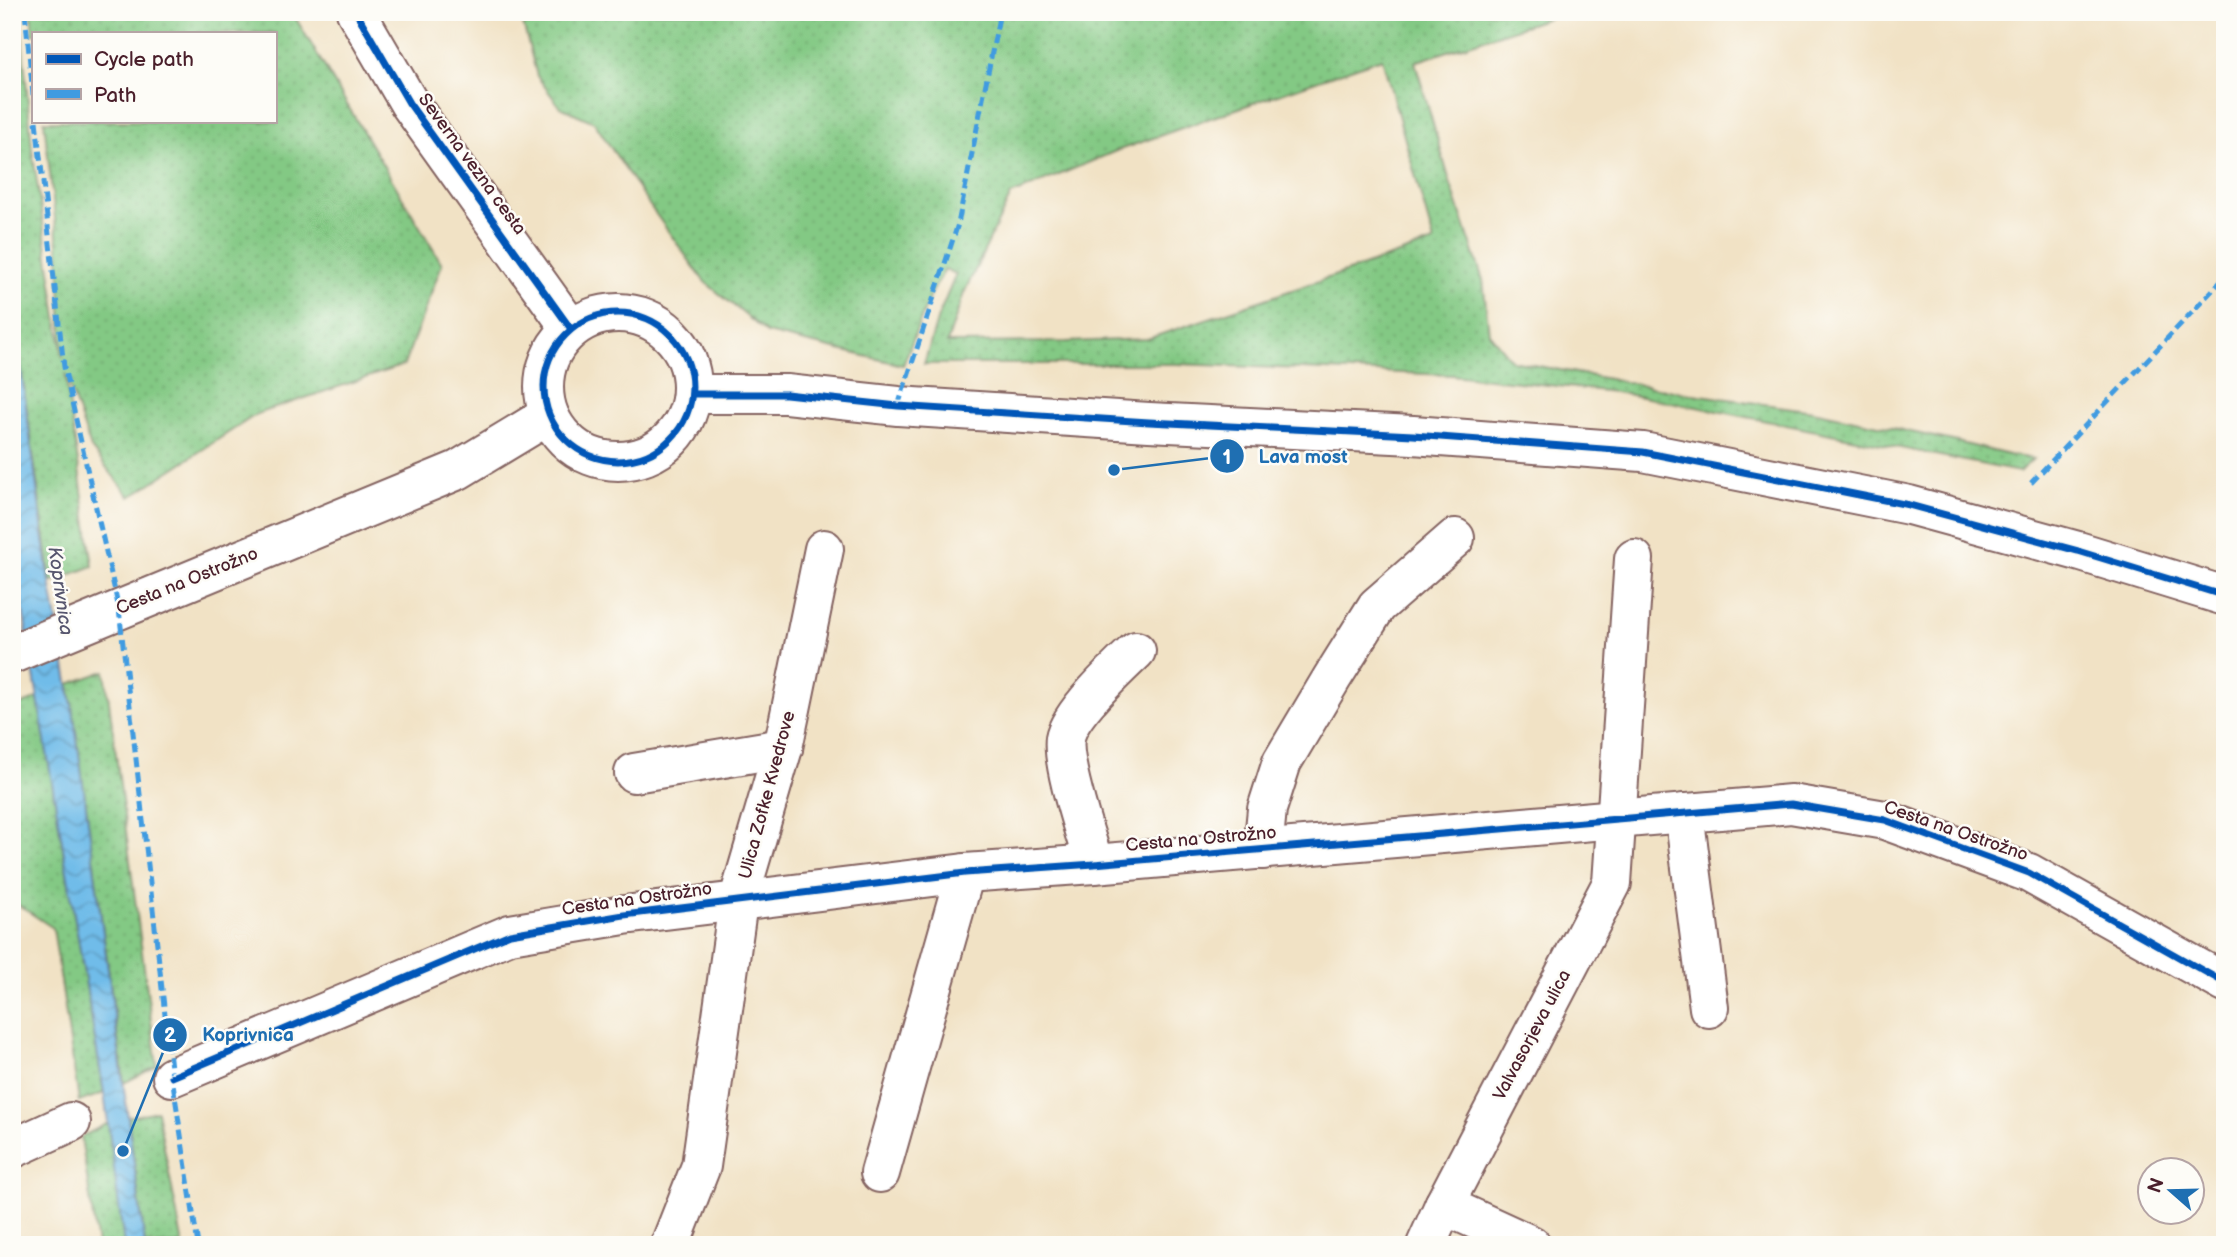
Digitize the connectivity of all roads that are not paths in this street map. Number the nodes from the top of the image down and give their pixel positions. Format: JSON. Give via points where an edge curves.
{"nodes":[{"id":1,"x":356,"y":12,"type":"edge"},
{"id":2,"x":571,"y":329,"type":"junction"},
{"id":3,"x":692,"y":394,"type":"junction"},
{"id":4,"x":549,"y":415,"type":"junction"},
{"id":5,"x":1455,"y":538,"type":"dead end"},
{"id":6,"x":824,"y":550,"type":"dead end"},
{"id":7,"x":1634,"y":559,"type":"dead end"},
{"id":8,"x":2225,"y":596,"type":"edge"},
{"id":9,"x":1136,"y":651,"type":"dead end"},
{"id":10,"x":12,"y":654,"type":"edge"},
{"id":11,"x":783,"y":748,"type":"junction"},
{"id":12,"x":634,"y":773,"type":"dead end"},
{"id":13,"x":1684,"y":813,"type":"junction"},
{"id":14,"x":1615,"y":819,"type":"junction"},
{"id":15,"x":1263,"y":850,"type":"junction"},
{"id":16,"x":1094,"y":864,"type":"junction"},
{"id":17,"x":965,"y":873,"type":"junction"},
{"id":18,"x":738,"y":902,"type":"junction"},
{"id":19,"x":2225,"y":983,"type":"edge"},
{"id":20,"x":1709,"y":1008,"type":"dead end"},
{"id":21,"x":172,"y":1077,"type":"dead end"},
{"id":22,"x":71,"y":1122,"type":"dead end"},
{"id":23,"x":12,"y":1149,"type":"edge"},
{"id":24,"x":880,"y":1173,"type":"dead end"},
{"id":25,"x":1444,"y":1205,"type":"junction"},
{"id":26,"x":670,"y":1245,"type":"edge"},
{"id":27,"x":1426,"y":1245,"type":"edge"},
{"id":28,"x":1531,"y":1245,"type":"edge"}],
"edges":[{"from":1,"to":2,"type":"street","name":"Severna vezna cesta","via":[[409,103]]},
{"from":2,"to":3,"type":"street","via":[[592,317],[615,312],[640,316],[662,327],[685,357]]},
{"from":2,"to":4,"type":"street","via":[[545,368],[543,391]]},
{"from":3,"to":4,"type":"street","via":[[685,418],[670,439],[650,453],[625,461],[601,459],[580,450],[562,435]]},
{"from":3,"to":8,"type":"street","via":[[786,394],[898,406],[1643,452],[1909,505]]},
{"from":4,"to":10,"type":"street","name":"Cesta na Ostrožno","via":[[458,470]]},
{"from":5,"to":15,"type":"street","via":[[1377,606],[1332,678],[1282,762],[1267,809]]},
{"from":6,"to":11,"type":"street","name":"Ulica Zofke Kvedrove"},
{"from":7,"to":14,"type":"street","name":"Valvasorjeva ulica"},
{"from":9,"to":16,"type":"street","via":[[1106,678],[1065,737],[1066,760]]},
{"from":11,"to":12,"type":"street"},
{"from":11,"to":18,"type":"street","name":"Ulica Zofke Kvedrove"},
{"from":13,"to":14,"type":"street","name":"Cesta na Ostrožno"},
{"from":13,"to":19,"type":"street","name":"Cesta na Ostrožno","via":[[1791,804],[1885,820],[2029,873]]},
{"from":13,"to":20,"type":"street"},
{"from":14,"to":15,"type":"street","name":"Cesta na Ostrožno"},
{"from":14,"to":25,"type":"street","name":"Valvasorjeva ulica","via":[[1612,883]]},
{"from":15,"to":16,"type":"street","name":"Cesta na Ostrožno"},
{"from":16,"to":17,"type":"street","name":"Cesta na Ostrožno"},
{"from":17,"to":18,"type":"street","name":"Cesta na Ostrožno"},
{"from":17,"to":24,"type":"street"},
{"from":18,"to":21,"type":"street","name":"Cesta na Ostrožno","via":[[510,934]]},
{"from":18,"to":26,"type":"street","name":"Ulica Zofke Kvedrove","via":[[701,1167]]},
{"from":22,"to":23,"type":"street"},
{"from":25,"to":27,"type":"street","name":"Valvasorjeva ulica"},
{"from":25,"to":28,"type":"street"}]}
